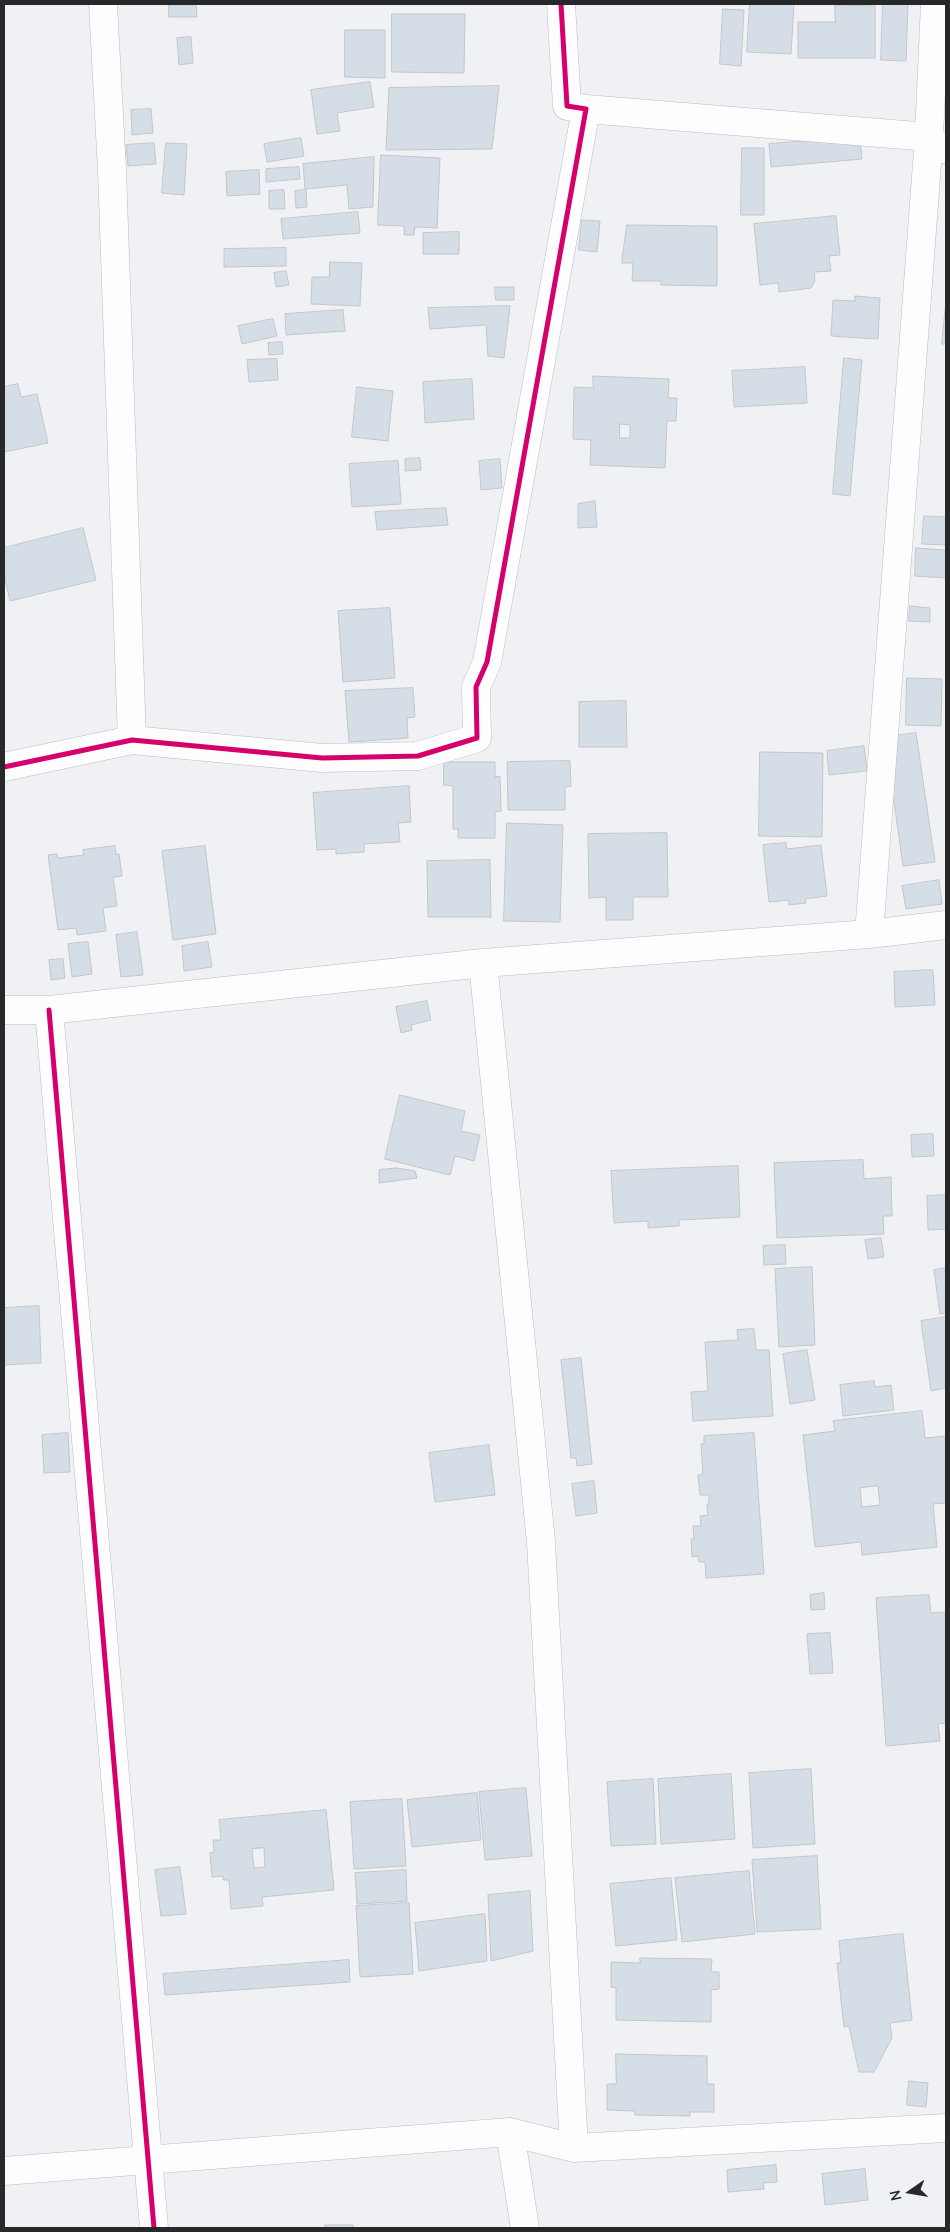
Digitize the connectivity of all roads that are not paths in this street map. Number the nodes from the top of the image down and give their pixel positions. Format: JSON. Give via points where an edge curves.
{"nodes":[{"id":1,"x":103,"y":4,"type":"edge"},
{"id":2,"x":561,"y":4,"type":"edge"},
{"id":3,"x":935,"y":4,"type":"edge"},
{"id":4,"x":586,"y":110,"type":"junction"},
{"id":5,"x":938,"y":145,"type":"edge"},
{"id":6,"x":132,"y":740,"type":"junction"},
{"id":7,"x":4,"y":767,"type":"edge"},
{"id":8,"x":946,"y":925,"type":"edge"},
{"id":9,"x":869,"y":934,"type":"junction"},
{"id":10,"x":484,"y":963,"type":"junction"},
{"id":11,"x":4,"y":1010,"type":"edge"},
{"id":12,"x":49,"y":1010,"type":"junction"},
{"id":13,"x":946,"y":2128,"type":"edge"},
{"id":14,"x":510,"y":2132,"type":"junction"},
{"id":15,"x":574,"y":2148,"type":"junction"},
{"id":16,"x":150,"y":2160,"type":"junction"},
{"id":17,"x":4,"y":2171,"type":"edge"},
{"id":18,"x":154,"y":2228,"type":"edge"},
{"id":19,"x":526,"y":2228,"type":"edge"}],
"edges":[{"from":1,"to":6,"type":"street"},
{"from":2,"to":4,"type":"street","via":[[567,106]]},
{"from":3,"to":5,"type":"street"},
{"from":4,"to":5,"type":"street"},
{"from":4,"to":6,"type":"street","via":[[487,662],[476,688],[478,738],[418,756],[322,758]]},
{"from":5,"to":9,"type":"street"},
{"from":6,"to":7,"type":"street"},
{"from":8,"to":9,"type":"street"},
{"from":9,"to":10,"type":"street"},
{"from":10,"to":12,"type":"street"},
{"from":10,"to":15,"type":"street","via":[[540,1542]]},
{"from":11,"to":12,"type":"street"},
{"from":12,"to":16,"type":"street"},
{"from":13,"to":15,"type":"street"},
{"from":14,"to":15,"type":"street"},
{"from":14,"to":16,"type":"street"},
{"from":14,"to":19,"type":"street"},
{"from":16,"to":17,"type":"street"},
{"from":16,"to":18,"type":"street"}]}
